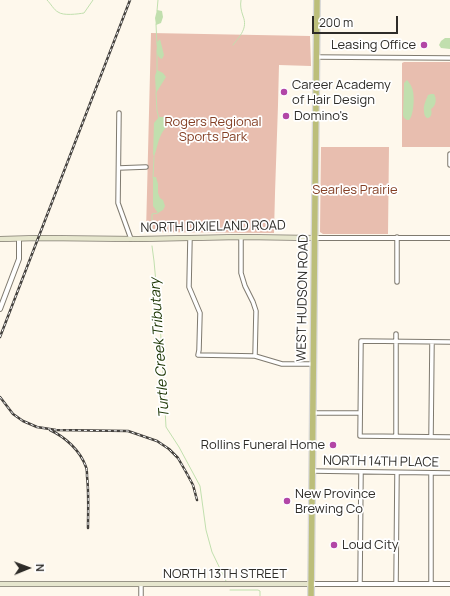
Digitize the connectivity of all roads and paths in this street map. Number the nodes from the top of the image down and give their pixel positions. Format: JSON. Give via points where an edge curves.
{"nodes":[{"id":1,"x":316,"y":0,"type":"edge"},
{"id":2,"x":316,"y":57,"type":"junction"},
{"id":3,"x":450,"y":58,"type":"edge"},
{"id":4,"x":119,"y":113,"type":"dead end"},
{"id":5,"x":450,"y":154,"type":"edge"},
{"id":6,"x":450,"y":165,"type":"edge"},
{"id":7,"x":146,"y":167,"type":"dead end"},
{"id":8,"x":119,"y":168,"type":"junction"},
{"id":9,"x":241,"y":237,"type":"junction"},
{"id":10,"x":397,"y":237,"type":"junction"},
{"id":11,"x":190,"y":238,"type":"junction"},
{"id":12,"x":314,"y":238,"type":"junction"},
{"id":13,"x":450,"y":238,"type":"edge"},
{"id":14,"x":0,"y":239,"type":"edge"},
{"id":15,"x":19,"y":239,"type":"junction"},
{"id":16,"x":131,"y":239,"type":"junction"},
{"id":17,"x":397,"y":282,"type":"dead end"},
{"id":18,"x":0,"y":309,"type":"edge"},
{"id":19,"x":396,"y":334,"type":"dead end"},
{"id":20,"x":396,"y":341,"type":"junction"},
{"id":21,"x":432,"y":342,"type":"junction"},
{"id":22,"x":450,"y":342,"type":"edge"},
{"id":23,"x":255,"y":356,"type":"junction"},
{"id":24,"x":313,"y":364,"type":"junction"},
{"id":25,"x":312,"y":413,"type":"junction"},
{"id":26,"x":360,"y":413,"type":"junction"},
{"id":27,"x":396,"y":436,"type":"junction"},
{"id":28,"x":431,"y":437,"type":"junction"},
{"id":29,"x":450,"y":437,"type":"edge"},
{"id":30,"x":312,"y":471,"type":"junction"},
{"id":31,"x":361,"y":472,"type":"junction"},
{"id":32,"x":397,"y":473,"type":"junction"},
{"id":33,"x":431,"y":473,"type":"junction"},
{"id":34,"x":450,"y":473,"type":"edge"},
{"id":35,"x":0,"y":584,"type":"edge"},
{"id":36,"x":311,"y":584,"type":"junction"},
{"id":37,"x":360,"y":584,"type":"junction"},
{"id":38,"x":396,"y":584,"type":"junction"},
{"id":39,"x":431,"y":584,"type":"junction"},
{"id":40,"x":450,"y":584,"type":"edge"},
{"id":41,"x":141,"y":585,"type":"junction"},
{"id":42,"x":141,"y":596,"type":"edge"},
{"id":43,"x":311,"y":596,"type":"edge"}],
"edges":[{"from":1,"to":2,"type":"highway","name":"WEST HUDSON ROAD"},
{"from":2,"to":3,"type":"street"},
{"from":2,"to":12,"type":"highway","name":"WEST HUDSON ROAD"},
{"from":4,"to":8,"type":"street"},
{"from":5,"to":6,"type":"street"},
{"from":7,"to":8,"type":"street"},
{"from":8,"to":16,"type":"street","via":[[118,203]]},
{"from":9,"to":11,"type":"main road","name":"NORTH DIXIELAND ROAD"},
{"from":9,"to":12,"type":"main road","name":"NORTH DIXIELAND ROAD"},
{"from":9,"to":23,"type":"street","via":[[241,272],[256,311]]},
{"from":10,"to":12,"type":"street","name":"NORTH DIXIELAND ROAD"},
{"from":10,"to":13,"type":"street","name":"NORTH DIXIELAND ROAD"},
{"from":10,"to":17,"type":"street"},
{"from":11,"to":16,"type":"main road","name":"NORTH DIXIELAND ROAD"},
{"from":11,"to":23,"type":"street","via":[[189,287],[200,313],[198,355]]},
{"from":12,"to":24,"type":"highway","name":"WEST HUDSON ROAD"},
{"from":14,"to":15,"type":"main road","name":"NORTH DIXIELAND ROAD"},
{"from":15,"to":16,"type":"main road","name":"NORTH DIXIELAND ROAD"},
{"from":15,"to":18,"type":"street","via":[[19,259]]},
{"from":19,"to":20,"type":"street"},
{"from":20,"to":21,"type":"street"},
{"from":20,"to":26,"type":"street","via":[[361,341]]},
{"from":20,"to":27,"type":"street"},
{"from":21,"to":22,"type":"street"},
{"from":21,"to":28,"type":"street"},
{"from":23,"to":24,"type":"street","via":[[282,364]]},
{"from":24,"to":25,"type":"highway","name":"WEST HUDSON ROAD"},
{"from":25,"to":26,"type":"street"},
{"from":25,"to":30,"type":"highway","name":"WEST HUDSON ROAD"},
{"from":26,"to":27,"type":"street","via":[[360,436]]},
{"from":27,"to":28,"type":"street"},
{"from":28,"to":29,"type":"street"},
{"from":30,"to":31,"type":"street","name":"NORTH 14TH PLACE"},
{"from":30,"to":36,"type":"highway","name":"WEST HUDSON ROAD"},
{"from":31,"to":32,"type":"street","name":"NORTH 14TH PLACE"},
{"from":31,"to":37,"type":"street"},
{"from":32,"to":33,"type":"street","name":"NORTH 14TH PLACE"},
{"from":32,"to":38,"type":"street"},
{"from":33,"to":34,"type":"street","name":"NORTH 14TH PLACE"},
{"from":33,"to":39,"type":"street"},
{"from":35,"to":41,"type":"main road","name":"NORTH 13TH STREET"},
{"from":36,"to":37,"type":"street","name":"NORTH 13TH STREET"},
{"from":36,"to":41,"type":"main road","name":"NORTH 13TH STREET"},
{"from":36,"to":43,"type":"highway","name":"WEST HUDSON ROAD"},
{"from":37,"to":38,"type":"street","name":"NORTH 13TH STREET"},
{"from":38,"to":39,"type":"street","name":"NORTH 13TH STREET"},
{"from":39,"to":40,"type":"street","name":"NORTH 13TH STREET"},
{"from":41,"to":42,"type":"street"}]}
